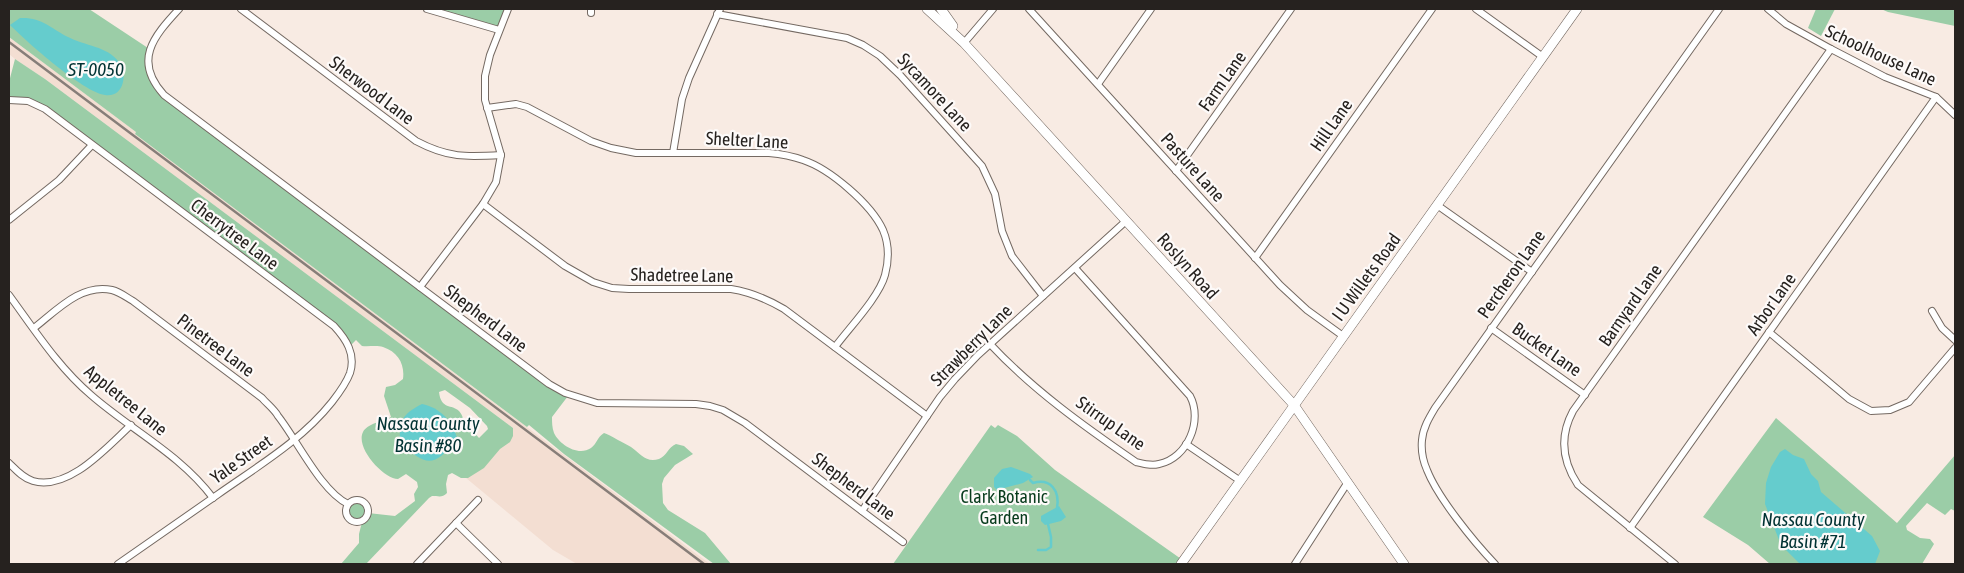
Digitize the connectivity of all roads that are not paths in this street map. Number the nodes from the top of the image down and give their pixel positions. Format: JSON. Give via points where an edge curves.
{"nodes":[{"id":1,"x":179,"y":9,"type":"edge"},
{"id":2,"x":242,"y":9,"type":"edge"},
{"id":3,"x":427,"y":9,"type":"edge"},
{"id":4,"x":508,"y":9,"type":"edge"},
{"id":5,"x":927,"y":9,"type":"edge"},
{"id":6,"x":941,"y":9,"type":"edge"},
{"id":7,"x":993,"y":9,"type":"edge"},
{"id":8,"x":1029,"y":9,"type":"edge"},
{"id":9,"x":1151,"y":9,"type":"edge"},
{"id":10,"x":1292,"y":9,"type":"edge"},
{"id":11,"x":1432,"y":9,"type":"edge"},
{"id":12,"x":1476,"y":9,"type":"edge"},
{"id":13,"x":1577,"y":9,"type":"edge"},
{"id":14,"x":1719,"y":9,"type":"edge"},
{"id":15,"x":1768,"y":9,"type":"edge"},
{"id":16,"x":719,"y":11,"type":"edge"},
{"id":17,"x":499,"y":30,"type":"junction"},
{"id":18,"x":964,"y":43,"type":"junction"},
{"id":19,"x":1831,"y":49,"type":"junction"},
{"id":20,"x":1542,"y":57,"type":"junction"},
{"id":21,"x":1098,"y":84,"type":"junction"},
{"id":22,"x":1936,"y":97,"type":"junction"},
{"id":23,"x":9,"y":100,"type":"edge"},
{"id":24,"x":487,"y":108,"type":"junction"},
{"id":25,"x":1955,"y":115,"type":"edge"},
{"id":26,"x":92,"y":144,"type":"junction"},
{"id":27,"x":673,"y":153,"type":"junction"},
{"id":28,"x":501,"y":155,"type":"junction"},
{"id":29,"x":1176,"y":171,"type":"junction"},
{"id":30,"x":483,"y":204,"type":"junction"},
{"id":31,"x":1437,"y":205,"type":"junction"},
{"id":32,"x":9,"y":220,"type":"edge"},
{"id":33,"x":1126,"y":221,"type":"junction"},
{"id":34,"x":1255,"y":258,"type":"junction"},
{"id":35,"x":1075,"y":268,"type":"junction"},
{"id":36,"x":1532,"y":272,"type":"junction"},
{"id":37,"x":420,"y":287,"type":"junction"},
{"id":38,"x":9,"y":295,"type":"edge"},
{"id":39,"x":1044,"y":296,"type":"junction"},
{"id":40,"x":1932,"y":311,"type":"dead end"},
{"id":41,"x":34,"y":328,"type":"junction"},
{"id":42,"x":1491,"y":328,"type":"junction"},
{"id":43,"x":1770,"y":332,"type":"junction"},
{"id":44,"x":1343,"y":336,"type":"junction"},
{"id":45,"x":1955,"y":340,"type":"edge"},
{"id":46,"x":990,"y":344,"type":"junction"},
{"id":47,"x":834,"y":347,"type":"junction"},
{"id":48,"x":1955,"y":348,"type":"edge"},
{"id":49,"x":351,"y":355,"type":"joint"},
{"id":50,"x":1585,"y":395,"type":"junction"},
{"id":51,"x":1294,"y":404,"type":"junction"},
{"id":52,"x":927,"y":416,"type":"junction"},
{"id":53,"x":131,"y":425,"type":"junction"},
{"id":54,"x":295,"y":440,"type":"junction"},
{"id":55,"x":1186,"y":444,"type":"junction"},
{"id":56,"x":9,"y":463,"type":"edge"},
{"id":57,"x":1240,"y":480,"type":"junction"},
{"id":58,"x":1348,"y":482,"type":"junction"},
{"id":59,"x":213,"y":498,"type":"junction"},
{"id":60,"x":478,"y":500,"type":"dead end"},
{"id":61,"x":348,"y":504,"type":"dead end"},
{"id":62,"x":862,"y":511,"type":"junction"},
{"id":63,"x":456,"y":523,"type":"junction"},
{"id":64,"x":1630,"y":528,"type":"junction"},
{"id":65,"x":903,"y":542,"type":"dead end"},
{"id":66,"x":118,"y":564,"type":"edge"},
{"id":67,"x":417,"y":564,"type":"edge"},
{"id":68,"x":498,"y":564,"type":"edge"},
{"id":69,"x":1181,"y":564,"type":"edge"},
{"id":70,"x":1294,"y":564,"type":"edge"},
{"id":71,"x":1404,"y":564,"type":"edge"},
{"id":72,"x":1495,"y":564,"type":"edge"},
{"id":73,"x":1675,"y":564,"type":"edge"}],
"edges":[{"from":1,"to":37,"type":"street","name":"Shepherd Lane","via":[[153,39],[149,49],[147,64],[156,86]]},
{"from":2,"to":28,"type":"street","name":"Sherwood Lane","via":[[416,141],[451,155]]},
{"from":3,"to":17,"type":"street"},
{"from":4,"to":17,"type":"street"},
{"from":5,"to":18,"type":"main road","name":"Roslyn Road"},
{"from":6,"to":18,"type":"main road"},
{"from":7,"to":18,"type":"street"},
{"from":8,"to":21,"type":"street","name":"Pasture Lane"},
{"from":9,"to":21,"type":"street"},
{"from":10,"to":29,"type":"street","name":"Farm Lane"},
{"from":11,"to":34,"type":"street","name":"Hill Lane"},
{"from":12,"to":20,"type":"street"},
{"from":13,"to":20,"type":"main road","name":"I U Willets Road"},
{"from":14,"to":36,"type":"street","name":"Percheron Lane"},
{"from":15,"to":19,"type":"street","name":"Schoolhouse Lane","via":[[1786,24]]},
{"from":16,"to":27,"type":"street","via":[[682,99]]},
{"from":16,"to":39,"type":"street","name":"Sycamore Lane","via":[[847,38],[880,56],[982,166],[995,194],[1002,231],[1012,256]]},
{"from":17,"to":24,"type":"street","via":[[485,76]]},
{"from":18,"to":33,"type":"main road","name":"Roslyn Road"},
{"from":19,"to":22,"type":"street","name":"Schoolhouse Lane"},
{"from":19,"to":50,"type":"street","name":"Barnyard Lane"},
{"from":20,"to":31,"type":"main road","name":"I U Willets Road"},
{"from":21,"to":29,"type":"street","name":"Pasture Lane"},
{"from":22,"to":25,"type":"street","name":"Schoolhouse Lane"},
{"from":22,"to":43,"type":"street","name":"Arbor Lane"},
{"from":23,"to":26,"type":"street","name":"Cherrytree Lane","via":[[36,104]]},
{"from":24,"to":27,"type":"street","name":"Shelter Lane","via":[[516,104],[611,148],[636,153]]},
{"from":24,"to":28,"type":"street"},
{"from":26,"to":32,"type":"street","via":[[59,180]]},
{"from":26,"to":49,"type":"street","name":"Cherrytree Lane","via":[[334,326],[344,337]]},
{"from":27,"to":47,"type":"street","name":"Shelter Lane","via":[[770,152],[803,160],[840,181],[876,218],[887,245],[888,264],[884,277]]},
{"from":28,"to":30,"type":"street","via":[[496,182]]},
{"from":29,"to":34,"type":"street","name":"Pasture Lane"},
{"from":30,"to":37,"type":"street"},
{"from":30,"to":47,"type":"street","name":"Shadetree Lane","via":[[565,266],[592,282],[612,288],[744,291],[784,309]]},
{"from":31,"to":36,"type":"street"},
{"from":31,"to":44,"type":"main road","name":"I U Willets Road"},
{"from":33,"to":35,"type":"street","name":"Strawberry Lane"},
{"from":33,"to":51,"type":"main road","name":"Roslyn Road"},
{"from":34,"to":44,"type":"street","name":"Pasture Lane","via":[[1294,300]]},
{"from":35,"to":39,"type":"street","name":"Strawberry Lane"},
{"from":35,"to":55,"type":"street","name":"Stirrup Lane","via":[[1190,396],[1196,408],[1196,420]]},
{"from":36,"to":42,"type":"street","name":"Percheron Lane"},
{"from":37,"to":62,"type":"street","name":"Shepherd Lane","via":[[565,393],[596,403],[696,404],[723,410]]},
{"from":38,"to":41,"type":"street","name":"Appletree Lane"},
{"from":39,"to":46,"type":"street","name":"Strawberry Lane"},
{"from":40,"to":45,"type":"street","via":[[1942,328]]},
{"from":41,"to":53,"type":"street","name":"Appletree Lane","via":[[75,381]]},
{"from":41,"to":54,"type":"street","name":"Pinetree Lane","via":[[85,292],[99,289],[118,292],[262,398],[278,414]]},
{"from":42,"to":50,"type":"street","name":"Bucket Lane"},
{"from":42,"to":72,"type":"street","name":"Percheron Lane","via":[[1425,425],[1422,450],[1428,473],[1446,502]]},
{"from":43,"to":48,"type":"street","via":[[1849,399],[1862,408],[1878,412],[1909,402]]},
{"from":43,"to":64,"type":"street","name":"Arbor Lane"},
{"from":44,"to":51,"type":"main road","name":"I U Willets Road"},
{"from":46,"to":52,"type":"street","name":"Strawberry Lane","via":[[955,379]]},
{"from":46,"to":55,"type":"street","name":"Stirrup Lane","via":[[1033,386],[1136,462],[1151,465],[1165,462]]},
{"from":47,"to":52,"type":"street","name":"Shadetree Lane"},
{"from":49,"to":54,"type":"street","name":"Yale Street","via":[[345,384],[321,415]]},
{"from":50,"to":64,"type":"street","name":"Barnyard Lane","via":[[1565,428],[1566,464],[1578,485]]},
{"from":51,"to":57,"type":"main road","name":"I U Willets Road"},
{"from":51,"to":58,"type":"main road","name":"Roslyn Road"},
{"from":52,"to":62,"type":"street","name":"Strawberry Lane"},
{"from":53,"to":56,"type":"street","via":[[98,455],[57,481],[31,480],[19,474]]},
{"from":53,"to":59,"type":"street","name":"Appletree Lane","via":[[188,469]]},
{"from":54,"to":59,"type":"street","name":"Yale Street"},
{"from":54,"to":61,"type":"street","name":"Pinetree Lane","via":[[327,487]]},
{"from":55,"to":57,"type":"street"},
{"from":57,"to":69,"type":"main road","name":"I U Willets Road"},
{"from":58,"to":70,"type":"street"},
{"from":58,"to":71,"type":"main road","name":"Roslyn Road"},
{"from":59,"to":66,"type":"street","name":"Yale Street"},
{"from":60,"to":63,"type":"street"},
{"from":62,"to":65,"type":"street","name":"Shepherd Lane"},
{"from":63,"to":67,"type":"street"},
{"from":63,"to":68,"type":"street"},
{"from":64,"to":73,"type":"street","name":"Barnyard Lane"}]}
